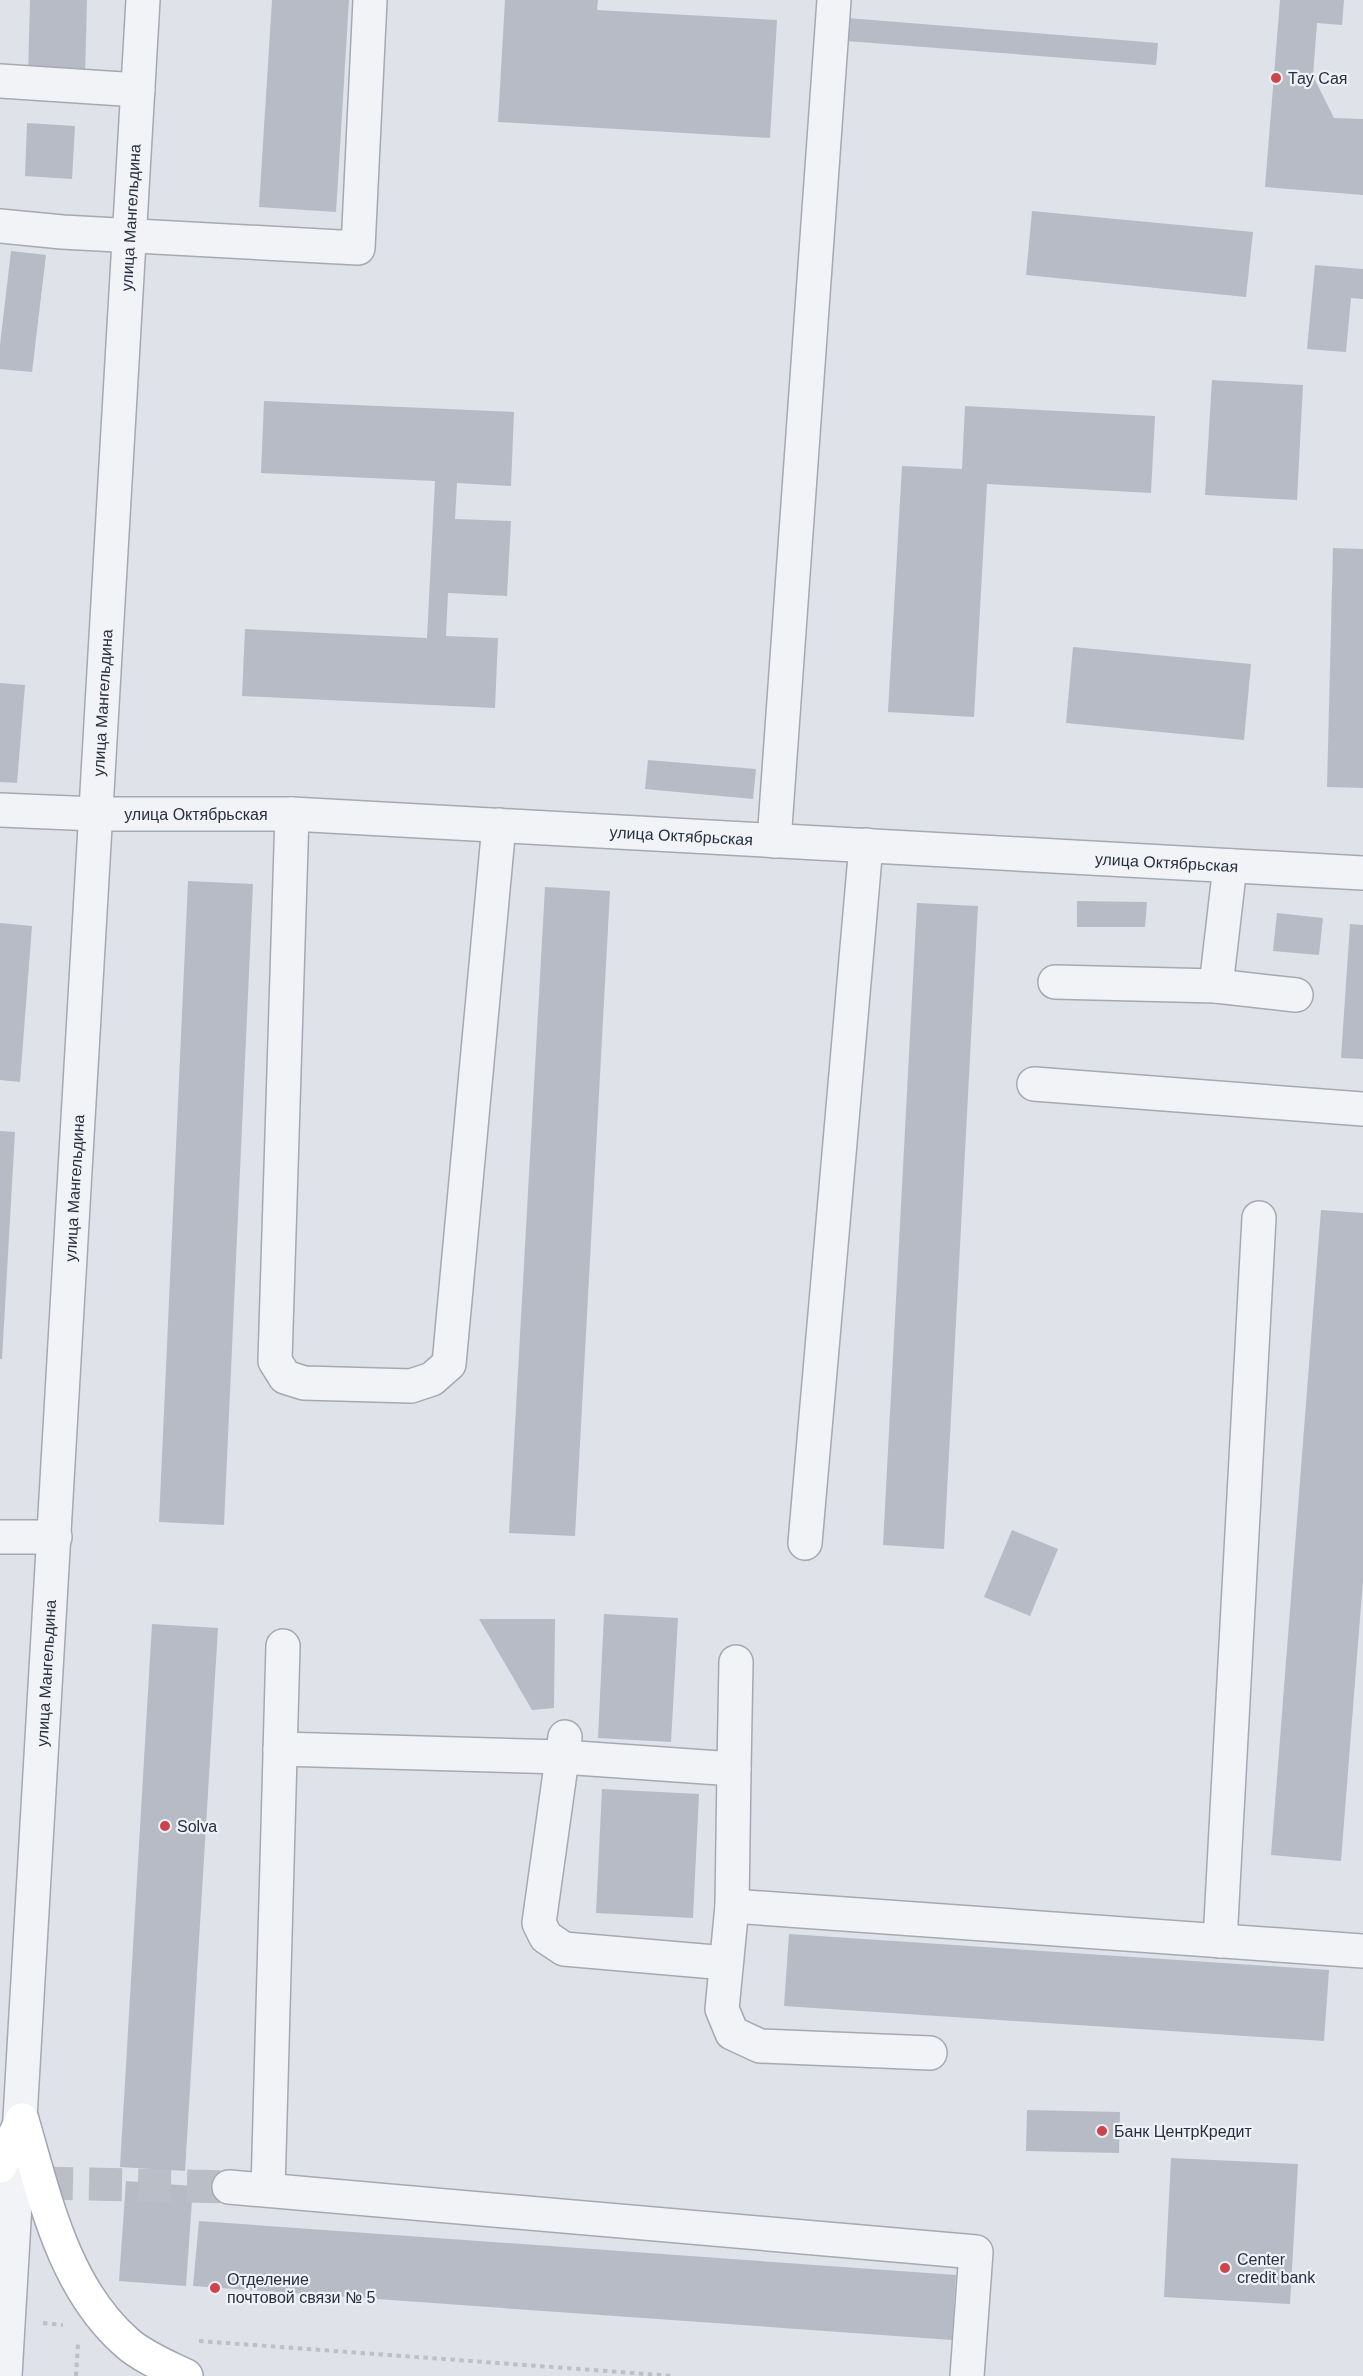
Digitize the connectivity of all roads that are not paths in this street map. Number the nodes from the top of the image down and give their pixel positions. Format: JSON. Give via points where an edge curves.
{"nodes":[{"id":1,"x":143,"y":0,"type":"edge"},
{"id":2,"x":370,"y":0,"type":"edge"},
{"id":3,"x":834,"y":0,"type":"edge"},
{"id":4,"x":0,"y":81,"type":"edge"},
{"id":5,"x":138,"y":90,"type":"junction"},
{"id":6,"x":0,"y":226,"type":"edge"},
{"id":7,"x":129,"y":236,"type":"junction"},
{"id":8,"x":0,"y":810,"type":"edge"},
{"id":9,"x":96,"y":814,"type":"junction"},
{"id":10,"x":292,"y":814,"type":"junction"},
{"id":11,"x":499,"y":825,"type":"junction"},
{"id":12,"x":774,"y":841,"type":"junction"},
{"id":13,"x":866,"y":845,"type":"junction"},
{"id":14,"x":1230,"y":866,"type":"junction"},
{"id":15,"x":1363,"y":873,"type":"edge"},
{"id":16,"x":1056,"y":982,"type":"dead end"},
{"id":17,"x":1216,"y":986,"type":"junction"},
{"id":18,"x":1296,"y":995,"type":"dead end"},
{"id":19,"x":1034,"y":1084,"type":"dead end"},
{"id":20,"x":1363,"y":1109,"type":"edge"},
{"id":21,"x":1259,"y":1218,"type":"dead end"},
{"id":22,"x":0,"y":1537,"type":"edge"},
{"id":23,"x":55,"y":1537,"type":"junction"},
{"id":24,"x":805,"y":1543,"type":"dead end"},
{"id":25,"x":283,"y":1646,"type":"dead end"},
{"id":26,"x":736,"y":1662,"type":"dead end"},
{"id":27,"x":564,"y":1746,"type":"junction"},
{"id":28,"x":280,"y":1749,"type":"junction"},
{"id":29,"x":734,"y":1769,"type":"junction"},
{"id":30,"x":732,"y":1906,"type":"junction"},
{"id":31,"x":1220,"y":1941,"type":"junction"},
{"id":32,"x":1363,"y":1951,"type":"edge"},
{"id":33,"x":726,"y":1963,"type":"junction"},
{"id":34,"x":930,"y":2053,"type":"dead end"},
{"id":35,"x":22,"y":2120,"type":"junction"},
{"id":36,"x":0,"y":2166,"type":"edge"},
{"id":37,"x":229,"y":2187,"type":"tunnel mouth"},
{"id":38,"x":268,"y":2190,"type":"junction"},
{"id":39,"x":5,"y":2376,"type":"edge"},
{"id":40,"x":186,"y":2376,"type":"edge"},
{"id":41,"x":967,"y":2376,"type":"edge"}],
"edges":[{"from":1,"to":5,"type":"street","name":"улица Мангельдина"},
{"from":2,"to":7,"type":"street","via":[[358,248]]},
{"from":3,"to":12,"type":"street"},
{"from":4,"to":5,"type":"street"},
{"from":5,"to":7,"type":"street","name":"улица Мангельдина"},
{"from":6,"to":7,"type":"street"},
{"from":7,"to":9,"type":"street","name":"улица Мангельдина"},
{"from":8,"to":9,"type":"street","name":"улица Октябрьская"},
{"from":9,"to":10,"type":"street","name":"улица Октябрьская"},
{"from":9,"to":23,"type":"street","name":"улица Мангельдина"},
{"from":10,"to":11,"type":"street","name":"улица Октябрьская"},
{"from":10,"to":11,"type":"street","via":[[275,1361],[285,1377],[304,1383],[411,1386],[432,1380],[449,1364]]},
{"from":11,"to":12,"type":"street","name":"улица Октябрьская"},
{"from":12,"to":13,"type":"street","name":"улица Октябрьская"},
{"from":13,"to":14,"type":"street","name":"улица Октябрьская"},
{"from":13,"to":24,"type":"street"},
{"from":14,"to":15,"type":"street","name":"улица Октябрьская"},
{"from":14,"to":17,"type":"street"},
{"from":16,"to":17,"type":"street"},
{"from":17,"to":18,"type":"street"},
{"from":19,"to":20,"type":"street"},
{"from":21,"to":31,"type":"street"},
{"from":22,"to":23,"type":"street"},
{"from":23,"to":35,"type":"street","name":"улица Мангельдина"},
{"from":25,"to":28,"type":"street"},
{"from":26,"to":29,"type":"street"},
{"from":27,"to":28,"type":"street"},
{"from":27,"to":29,"type":"street"},
{"from":27,"to":33,"type":"street","via":[[539,1923],[546,1936],[564,1949]]},
{"from":28,"to":38,"type":"street"},
{"from":29,"to":30,"type":"street"},
{"from":30,"to":31,"type":"street"},
{"from":30,"to":33,"type":"street"},
{"from":31,"to":32,"type":"street"},
{"from":33,"to":34,"type":"street","via":[[722,2009],[725,2017],[732,2033],[760,2046]]},
{"from":35,"to":36,"type":"main road"},
{"from":35,"to":39,"type":"street","name":"улица Мангельдина"},
{"from":35,"to":40,"type":"main road","via":[[52,2224],[83,2293],[126,2343]]},
{"from":37,"to":38,"type":"street"},
{"from":38,"to":41,"type":"street","via":[[976,2252]]}]}
